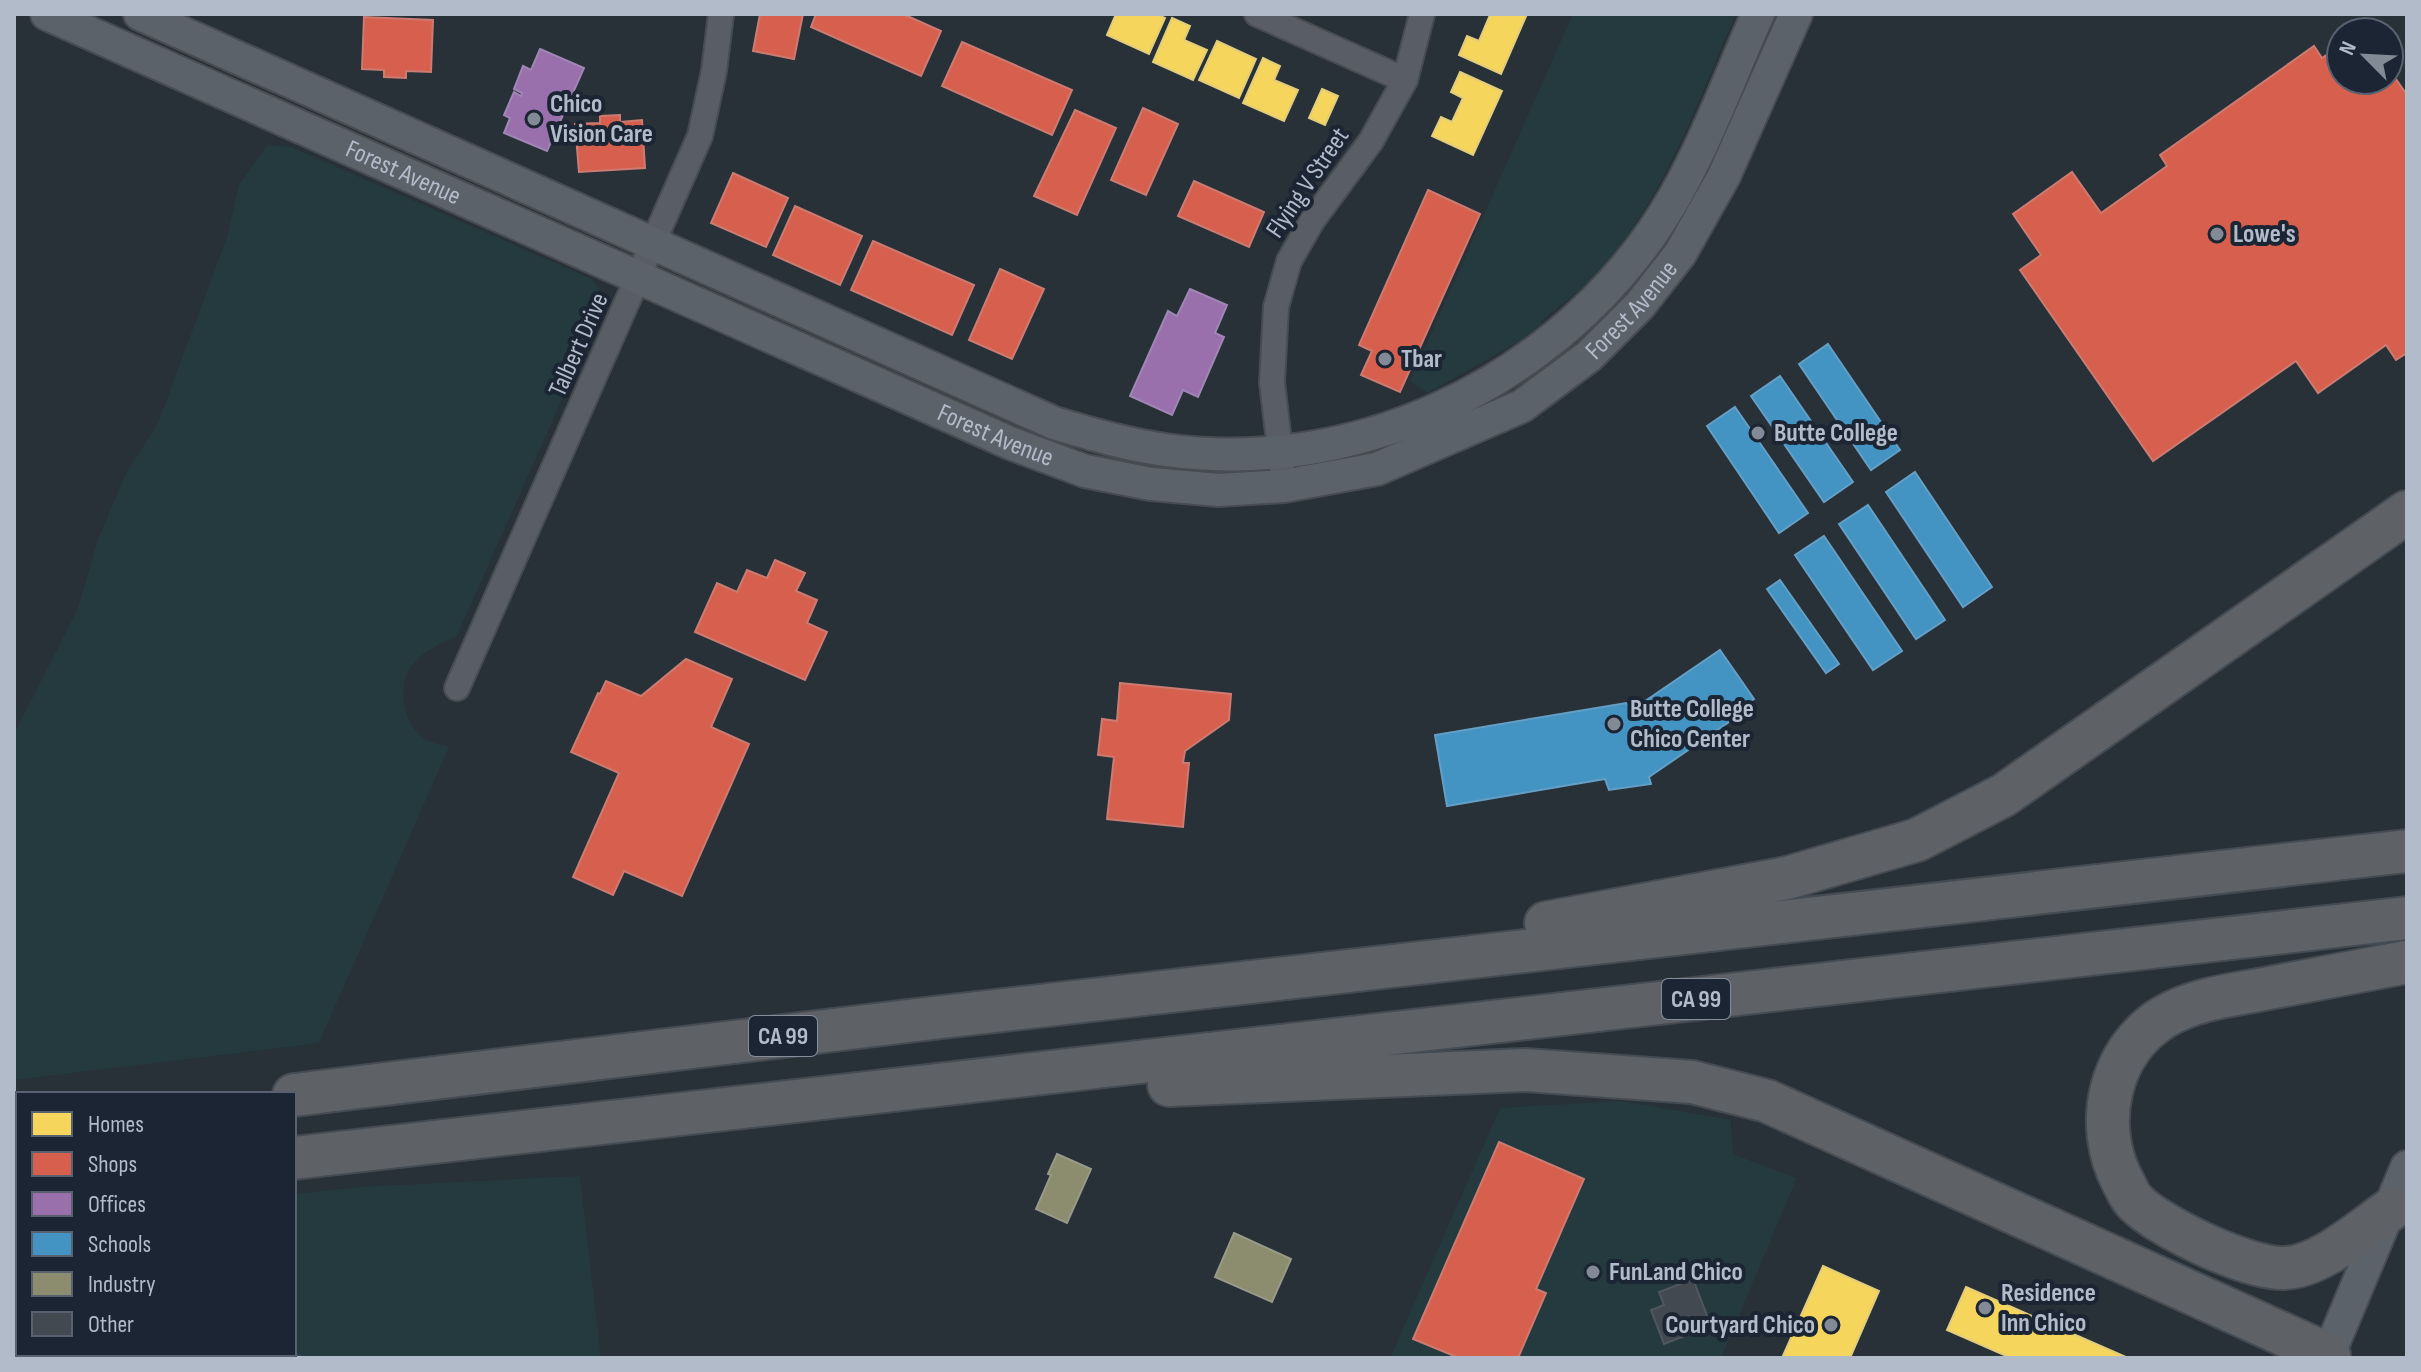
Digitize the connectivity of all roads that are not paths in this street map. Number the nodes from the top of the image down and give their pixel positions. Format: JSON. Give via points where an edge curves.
{"nodes":[{"id":1,"x":47,"y":14,"type":"edge"},
{"id":2,"x":140,"y":14,"type":"edge"},
{"id":3,"x":721,"y":14,"type":"edge"},
{"id":4,"x":1257,"y":14,"type":"edge"},
{"id":5,"x":1422,"y":14,"type":"edge"},
{"id":6,"x":1758,"y":14,"type":"edge"},
{"id":7,"x":1796,"y":14,"type":"edge"},
{"id":8,"x":1405,"y":80,"type":"junction"},
{"id":9,"x":654,"y":244,"type":"junction"},
{"id":10,"x":640,"y":277,"type":"junction"},
{"id":11,"x":1280,"y":452,"type":"junction"},
{"id":12,"x":1284,"y":486,"type":"junction"},
{"id":13,"x":2407,"y":512,"type":"edge"},
{"id":14,"x":457,"y":688,"type":"dead end"},
{"id":15,"x":2407,"y":830,"type":"edge"},
{"id":16,"x":2407,"y":851,"type":"edge"},
{"id":17,"x":2172,"y":877,"type":"junction"},
{"id":18,"x":2407,"y":918,"type":"edge"},
{"id":19,"x":2407,"y":962,"type":"edge"},
{"id":20,"x":1273,"y":979,"type":"junction"},
{"id":21,"x":984,"y":1080,"type":"junction"},
{"id":22,"x":296,"y":1095,"type":"edge"},
{"id":23,"x":296,"y":1158,"type":"edge"},
{"id":24,"x":2407,"y":1167,"type":"edge"},
{"id":25,"x":2390,"y":1210,"type":"junction"},
{"id":26,"x":2328,"y":1356,"type":"edge"}],
"edges":[{"from":1,"to":10,"type":"street","name":"Forest Avenue"},
{"from":2,"to":9,"type":"street","name":"Forest Avenue"},
{"from":3,"to":9,"type":"street","name":"Talbert Drive","via":[[700,136]]},
{"from":4,"to":8,"type":"street"},
{"from":5,"to":8,"type":"street","name":"Flying V Street"},
{"from":6,"to":11,"type":"street","name":"Forest Avenue","via":[[1690,166],[1652,232],[1603,294],[1542,348],[1464,398],[1405,424]]},
{"from":7,"to":12,"type":"street","name":"Forest Avenue","via":[[1724,176],[1680,254],[1640,305],[1589,356],[1522,406],[1377,469]]},
{"from":8,"to":11,"type":"street","name":"Flying V Street","via":[[1371,141],[1289,261],[1276,307],[1272,382]]},
{"from":9,"to":10,"type":"street","name":"Talbert Drive"},
{"from":9,"to":11,"type":"street","name":"Forest Avenue","via":[[1054,423],[1168,451]]},
{"from":10,"to":12,"type":"street","name":"Forest Avenue","via":[[1010,443],[1085,471],[1191,488]]},
{"from":10,"to":14,"type":"street","name":"Talbert Drive"},
{"from":11,"to":12,"type":"street","name":"Flying V Street"},
{"from":13,"to":20,"type":"highway","via":[[2004,795],[1917,840],[1787,878]]},
{"from":15,"to":17,"type":"highway"},
{"from":16,"to":17,"type":"highway","number":"CA 99"},
{"from":17,"to":20,"type":"highway","number":"CA 99"},
{"from":18,"to":21,"type":"highway","number":"CA 99"},
{"from":19,"to":25,"type":"highway","via":[[2196,1002],[2163,1018],[2132,1046],[2112,1081],[2107,1114],[2112,1162],[2134,1201],[2168,1228],[2253,1264],[2285,1268],[2323,1256]]},
{"from":20,"to":22,"type":"highway","number":"CA 99"},
{"from":21,"to":23,"type":"highway","number":"CA 99"},
{"from":21,"to":26,"type":"highway","via":[[1057,1089],[1525,1070],[1692,1082],[1767,1101]]},
{"from":24,"to":25,"type":"street"},
{"from":25,"to":26,"type":"street"}]}
